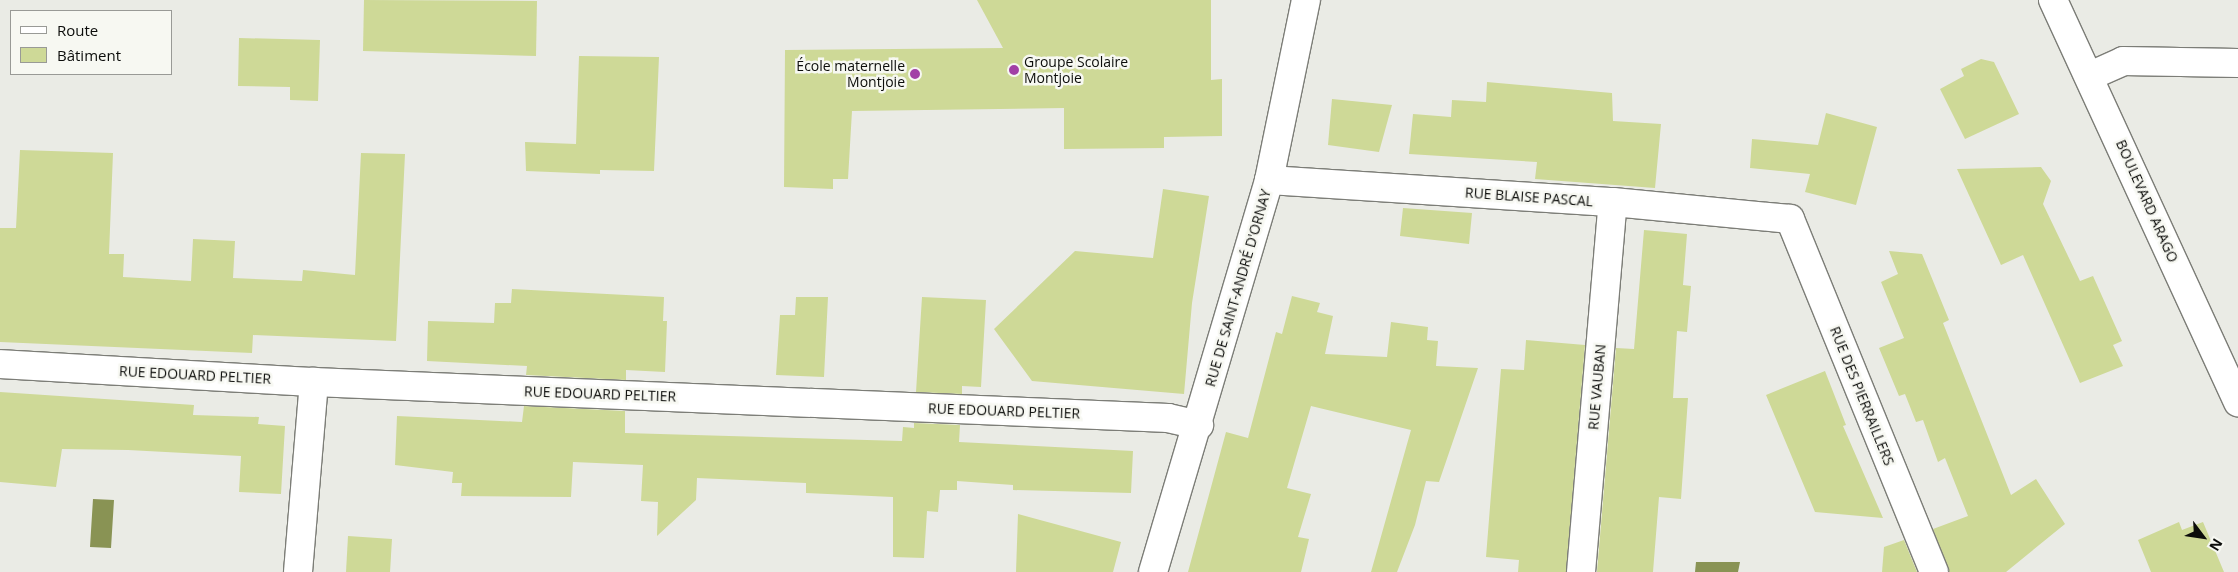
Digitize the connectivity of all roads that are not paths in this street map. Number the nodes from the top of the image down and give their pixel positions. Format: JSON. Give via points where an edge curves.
{"nodes":[{"id":1,"x":1306,"y":0,"type":"edge"},
{"id":2,"x":2053,"y":0,"type":"edge"},
{"id":3,"x":2238,"y":63,"type":"edge"},
{"id":4,"x":2090,"y":76,"type":"junction"},
{"id":5,"x":1268,"y":180,"type":"junction"},
{"id":6,"x":1613,"y":202,"type":"junction"},
{"id":7,"x":1790,"y":219,"type":"joint"},
{"id":8,"x":0,"y":364,"type":"edge"},
{"id":9,"x":314,"y":382,"type":"junction"},
{"id":10,"x":2238,"y":403,"type":"edge"},
{"id":11,"x":1199,"y":424,"type":"junction"},
{"id":12,"x":298,"y":572,"type":"edge"},
{"id":13,"x":1153,"y":572,"type":"edge"},
{"id":14,"x":1581,"y":572,"type":"edge"},
{"id":15,"x":1934,"y":572,"type":"edge"}],
"edges":[{"from":1,"to":5,"type":"street","name":"RUE DE SAINT-ANDRÉ D'ORNAY"},
{"from":2,"to":4,"type":"street","name":"BOULEVARD ARAGO"},
{"from":3,"to":4,"type":"street","via":[[2123,61]]},
{"from":4,"to":10,"type":"street","name":"BOULEVARD ARAGO"},
{"from":5,"to":6,"type":"street","name":"RUE BLAISE PASCAL"},
{"from":5,"to":11,"type":"street","name":"RUE DE SAINT-ANDRÉ D'ORNAY"},
{"from":6,"to":7,"type":"street","name":"RUE BLAISE PASCAL"},
{"from":6,"to":14,"type":"street","name":"RUE VAUBAN"},
{"from":7,"to":15,"type":"street","name":"RUE DES PIERRAILLERS"},
{"from":8,"to":9,"type":"street","name":"RUE EDOUARD PELTIER"},
{"from":9,"to":11,"type":"street","name":"RUE EDOUARD PELTIER","via":[[1168,418]]},
{"from":9,"to":12,"type":"street"},
{"from":11,"to":13,"type":"street","name":"RUE DE SAINT-ANDRÉ D'ORNAY"}]}
